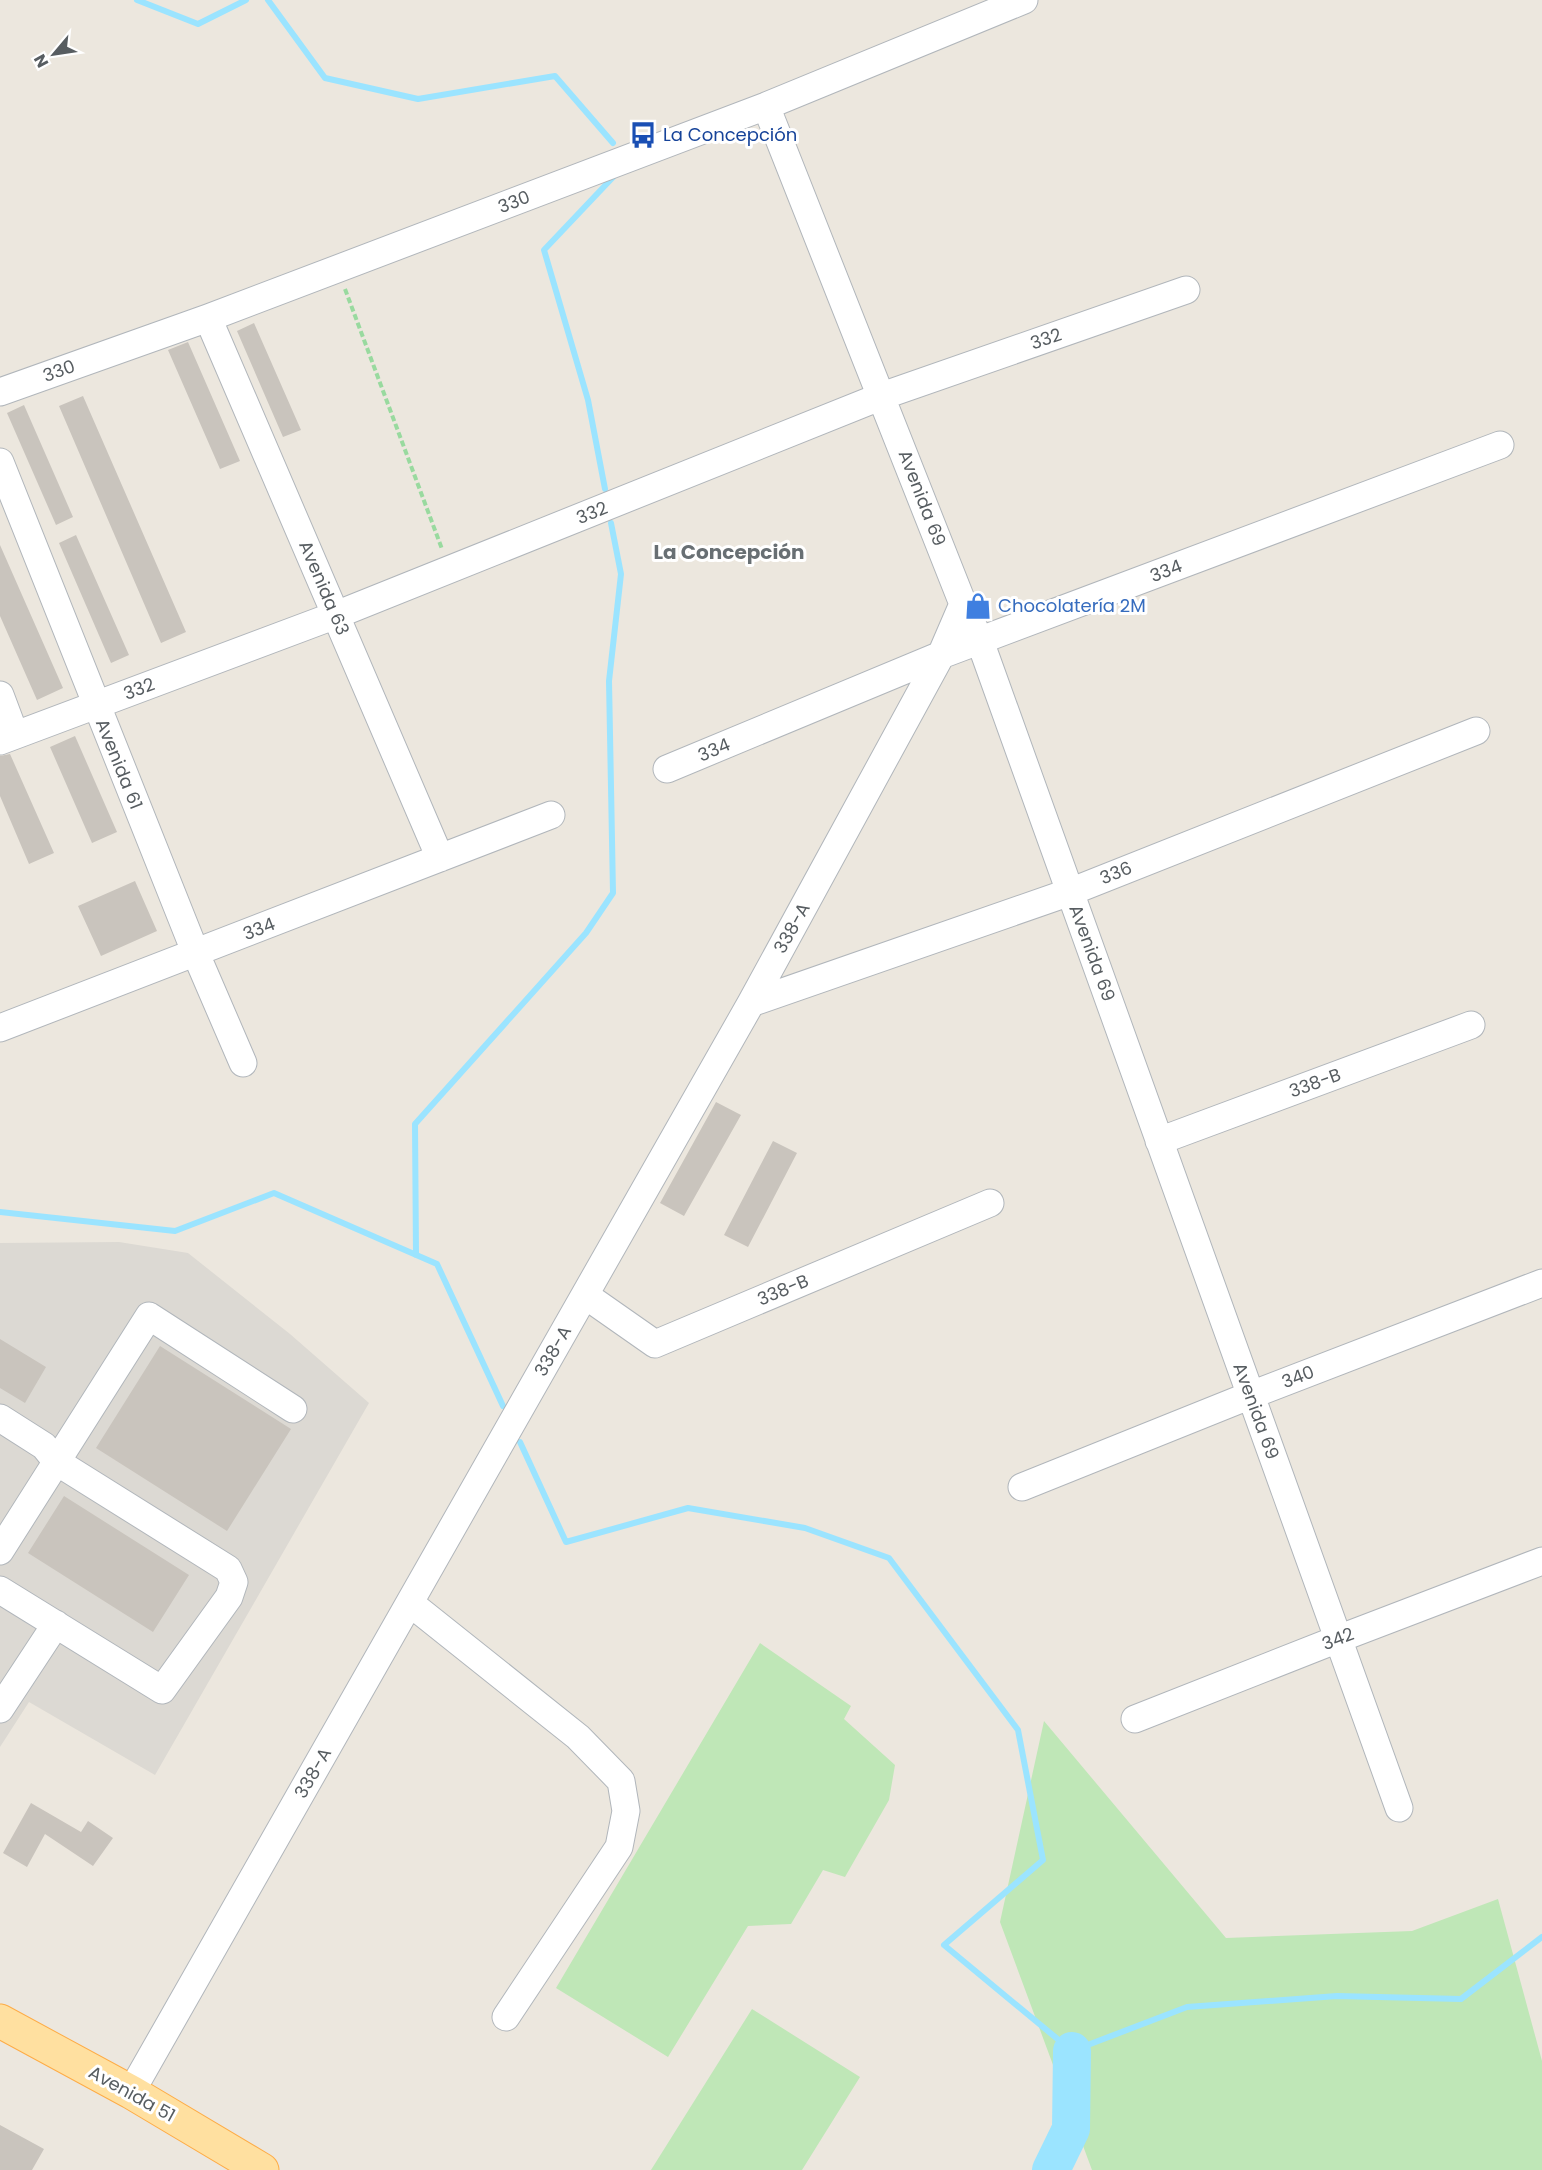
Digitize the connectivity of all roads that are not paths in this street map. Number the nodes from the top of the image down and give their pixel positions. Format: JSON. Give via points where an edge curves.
{"nodes":[{"id":1,"x":1024,"y":0,"type":"edge"},
{"id":2,"x":766,"y":106,"type":"junction"},
{"id":3,"x":1186,"y":290,"type":"dead end"},
{"id":4,"x":208,"y":318,"type":"junction"},
{"id":5,"x":0,"y":392,"type":"edge"},
{"id":6,"x":882,"y":396,"type":"junction"},
{"id":7,"x":1500,"y":445,"type":"dead end"},
{"id":8,"x":0,"y":462,"type":"edge"},
{"id":9,"x":963,"y":604,"type":"junction"},
{"id":10,"x":336,"y":615,"type":"junction"},
{"id":11,"x":980,"y":641,"type":"junction"},
{"id":12,"x":940,"y":655,"type":"junction"},
{"id":13,"x":0,"y":694,"type":"edge"},
{"id":14,"x":96,"y":705,"type":"junction"},
{"id":15,"x":1476,"y":731,"type":"dead end"},
{"id":16,"x":8,"y":738,"type":"edge"},
{"id":17,"x":667,"y":770,"type":"dead end"},
{"id":18,"x":551,"y":815,"type":"dead end"},
{"id":19,"x":440,"y":858,"type":"junction"},
{"id":20,"x":1070,"y":892,"type":"junction"},
{"id":21,"x":196,"y":954,"type":"junction"},
{"id":22,"x":752,"y":1003,"type":"junction"},
{"id":23,"x":1471,"y":1025,"type":"dead end"},
{"id":24,"x":0,"y":1028,"type":"edge"},
{"id":25,"x":243,"y":1063,"type":"dead end"},
{"id":26,"x":1159,"y":1141,"type":"junction"},
{"id":27,"x":990,"y":1203,"type":"dead end"},
{"id":28,"x":1542,"y":1283,"type":"edge"},
{"id":29,"x":585,"y":1295,"type":"junction"},
{"id":30,"x":1251,"y":1395,"type":"junction"},
{"id":31,"x":293,"y":1408,"type":"dead end"},
{"id":32,"x":0,"y":1418,"type":"edge"},
{"id":33,"x":57,"y":1462,"type":"junction"},
{"id":34,"x":1022,"y":1487,"type":"dead end"},
{"id":35,"x":0,"y":1551,"type":"edge"},
{"id":36,"x":1542,"y":1561,"type":"edge"},
{"id":37,"x":0,"y":1590,"type":"edge"},
{"id":38,"x":410,"y":1603,"type":"junction"},
{"id":39,"x":56,"y":1624,"type":"junction"},
{"id":40,"x":1338,"y":1638,"type":"junction"},
{"id":41,"x":0,"y":1709,"type":"edge"},
{"id":42,"x":1136,"y":1719,"type":"dead end"},
{"id":43,"x":1399,"y":1808,"type":"dead end"},
{"id":44,"x":506,"y":2017,"type":"dead end"},
{"id":45,"x":0,"y":2021,"type":"edge"},
{"id":46,"x":131,"y":2092,"type":"junction"},
{"id":47,"x":262,"y":2170,"type":"edge"}],
"edges":[{"from":1,"to":2,"type":"street","name":"330"},
{"from":2,"to":4,"type":"street","name":"330"},
{"from":2,"to":6,"type":"street","name":"Avenida 69"},
{"from":3,"to":6,"type":"street","name":"332"},
{"from":4,"to":5,"type":"street","name":"330"},
{"from":4,"to":10,"type":"street","name":"Avenida 63"},
{"from":6,"to":9,"type":"street","name":"Avenida 69"},
{"from":6,"to":10,"type":"street","name":"332"},
{"from":7,"to":11,"type":"street","name":"334"},
{"from":8,"to":14,"type":"street","name":"Avenida 61"},
{"from":9,"to":11,"type":"street","name":"Avenida 69"},
{"from":9,"to":12,"type":"street","name":"338-A"},
{"from":10,"to":14,"type":"street","name":"332"},
{"from":10,"to":19,"type":"street","name":"Avenida 63"},
{"from":11,"to":12,"type":"street","name":"334"},
{"from":11,"to":20,"type":"street","name":"Avenida 69"},
{"from":12,"to":17,"type":"street","name":"334"},
{"from":12,"to":22,"type":"street","name":"338-A"},
{"from":13,"to":16,"type":"street"},
{"from":14,"to":16,"type":"street","name":"332"},
{"from":14,"to":21,"type":"street","name":"Avenida 61"},
{"from":15,"to":20,"type":"street","name":"336"},
{"from":18,"to":19,"type":"street","name":"334"},
{"from":19,"to":21,"type":"street","name":"334"},
{"from":20,"to":22,"type":"street","name":"336"},
{"from":20,"to":26,"type":"street","name":"Avenida 69"},
{"from":21,"to":24,"type":"street","name":"334"},
{"from":21,"to":25,"type":"street","name":"Avenida 61"},
{"from":22,"to":29,"type":"street","name":"338-A"},
{"from":23,"to":26,"type":"street","name":"338-B"},
{"from":26,"to":30,"type":"street","name":"Avenida 69"},
{"from":27,"to":29,"type":"street","name":"338-B","via":[[655,1344]]},
{"from":28,"to":30,"type":"street","name":"340"},
{"from":29,"to":38,"type":"street","name":"338-A"},
{"from":30,"to":34,"type":"street","name":"340"},
{"from":30,"to":40,"type":"street","name":"Avenida 69"},
{"from":31,"to":33,"type":"street","via":[[149,1316]]},
{"from":32,"to":33,"type":"street","via":[[44,1446]]},
{"from":33,"to":35,"type":"street"},
{"from":33,"to":39,"type":"street","via":[[228,1569],[234,1582],[229,1597],[162,1690]]},
{"from":36,"to":40,"type":"street","name":"342"},
{"from":37,"to":39,"type":"street"},
{"from":38,"to":44,"type":"street","via":[[578,1737],[621,1781],[626,1811],[619,1847]]},
{"from":38,"to":46,"type":"street","name":"338-A"},
{"from":39,"to":41,"type":"street"},
{"from":40,"to":42,"type":"street","name":"342"},
{"from":40,"to":43,"type":"street","name":"Avenida 69"},
{"from":45,"to":46,"type":"main road","name":"Avenida 51"},
{"from":46,"to":47,"type":"main road","name":"Avenida 51"}]}
